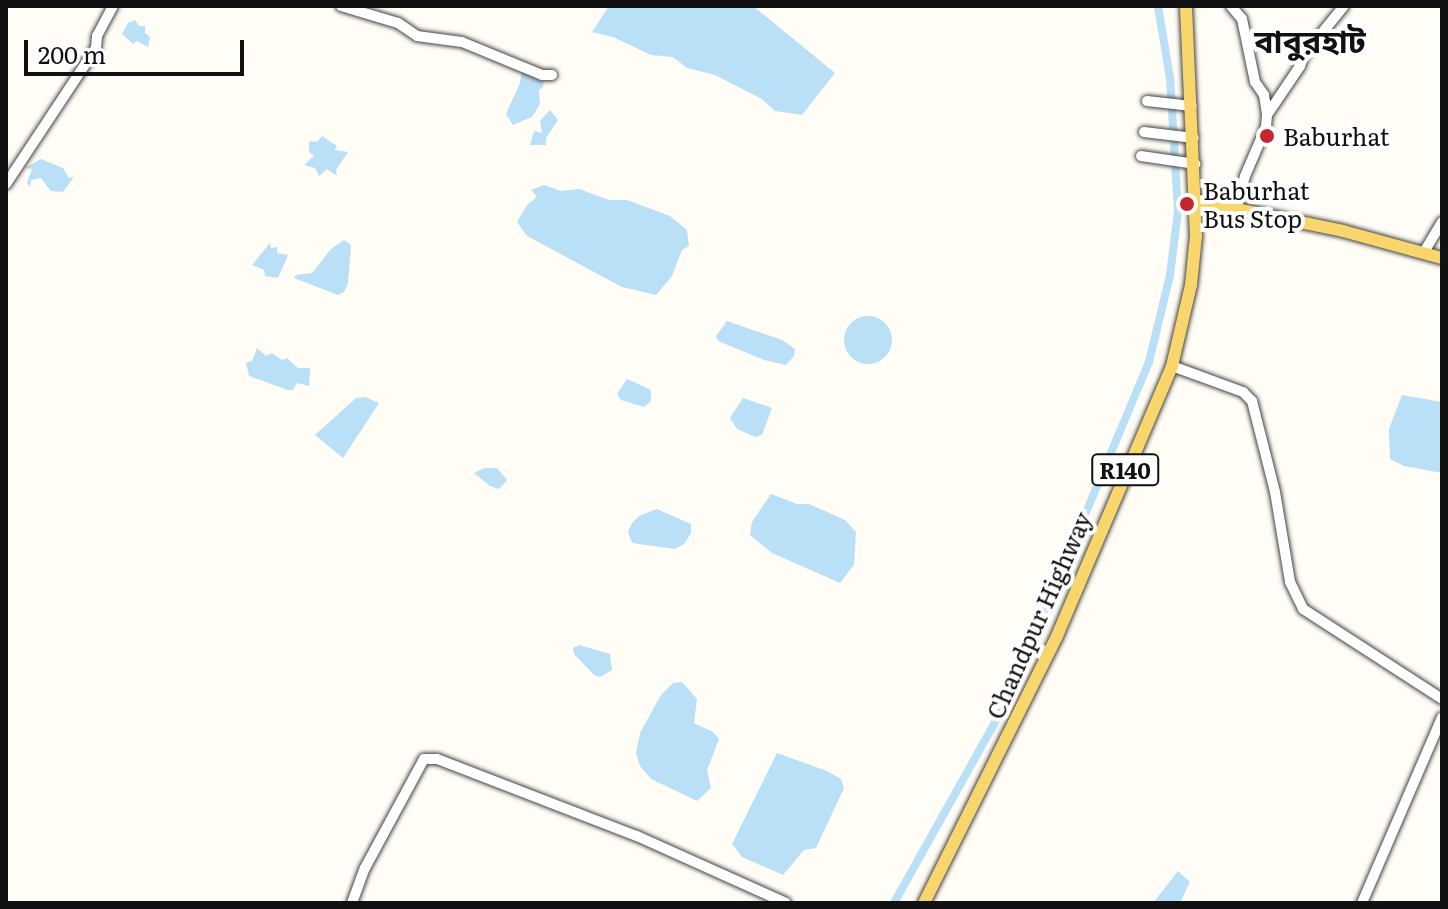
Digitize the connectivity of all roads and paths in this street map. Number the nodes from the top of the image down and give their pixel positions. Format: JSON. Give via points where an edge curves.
{"nodes":[{"id":1,"x":113,"y":6,"type":"edge"},
{"id":2,"x":341,"y":6,"type":"edge"},
{"id":3,"x":1186,"y":6,"type":"edge"},
{"id":4,"x":1231,"y":6,"type":"edge"},
{"id":5,"x":1344,"y":6,"type":"edge"},
{"id":6,"x":552,"y":75,"type":"dead end"},
{"id":7,"x":1147,"y":101,"type":"dead end"},
{"id":8,"x":1192,"y":106,"type":"junction"},
{"id":9,"x":1267,"y":115,"type":"junction"},
{"id":10,"x":1144,"y":132,"type":"dead end"},
{"id":11,"x":1194,"y":138,"type":"junction"},
{"id":12,"x":1141,"y":156,"type":"dead end"},
{"id":13,"x":1195,"y":164,"type":"junction"},
{"id":14,"x":6,"y":184,"type":"edge"},
{"id":15,"x":1197,"y":201,"type":"junction"},
{"id":16,"x":1236,"y":209,"type":"junction"},
{"id":17,"x":1442,"y":222,"type":"edge"},
{"id":18,"x":1424,"y":252,"type":"junction"},
{"id":19,"x":1442,"y":258,"type":"edge"},
{"id":20,"x":1172,"y":366,"type":"junction"},
{"id":21,"x":1442,"y":699,"type":"edge"},
{"id":22,"x":1442,"y":717,"type":"edge"},
{"id":23,"x":352,"y":903,"type":"edge"},
{"id":24,"x":786,"y":903,"type":"edge"},
{"id":25,"x":924,"y":903,"type":"edge"},
{"id":26,"x":1362,"y":903,"type":"edge"}],
"edges":[{"from":1,"to":14,"type":"street","via":[[96,48]]},
{"from":2,"to":6,"type":"street","via":[[398,23],[417,36],[462,42]]},
{"from":3,"to":8,"type":"main road","name":"Chandpur Highway","number":"R140"},
{"from":4,"to":9,"type":"street","via":[[1242,19]]},
{"from":5,"to":9,"type":"street","via":[[1304,55]]},
{"from":7,"to":8,"type":"street"},
{"from":8,"to":11,"type":"main road","name":"Chandpur Highway","number":"R140"},
{"from":9,"to":16,"type":"street"},
{"from":10,"to":11,"type":"street"},
{"from":11,"to":13,"type":"main road","name":"Chandpur Highway","number":"R140"},
{"from":12,"to":13,"type":"street"},
{"from":13,"to":15,"type":"main road","name":"Chandpur Highway","number":"R140"},
{"from":15,"to":16,"type":"main road"},
{"from":15,"to":20,"type":"main road","name":"Chandpur Highway","number":"R140","via":[[1191,285]]},
{"from":16,"to":18,"type":"main road"},
{"from":17,"to":18,"type":"street"},
{"from":18,"to":19,"type":"main road"},
{"from":20,"to":21,"type":"street","via":[[1243,392],[1252,401],[1290,582],[1303,609]]},
{"from":20,"to":25,"type":"main road","name":"Chandpur Highway","number":"R140","via":[[1057,636]]},
{"from":22,"to":26,"type":"street"},
{"from":23,"to":24,"type":"street","via":[[365,868],[424,759],[437,759],[637,836]]}]}
